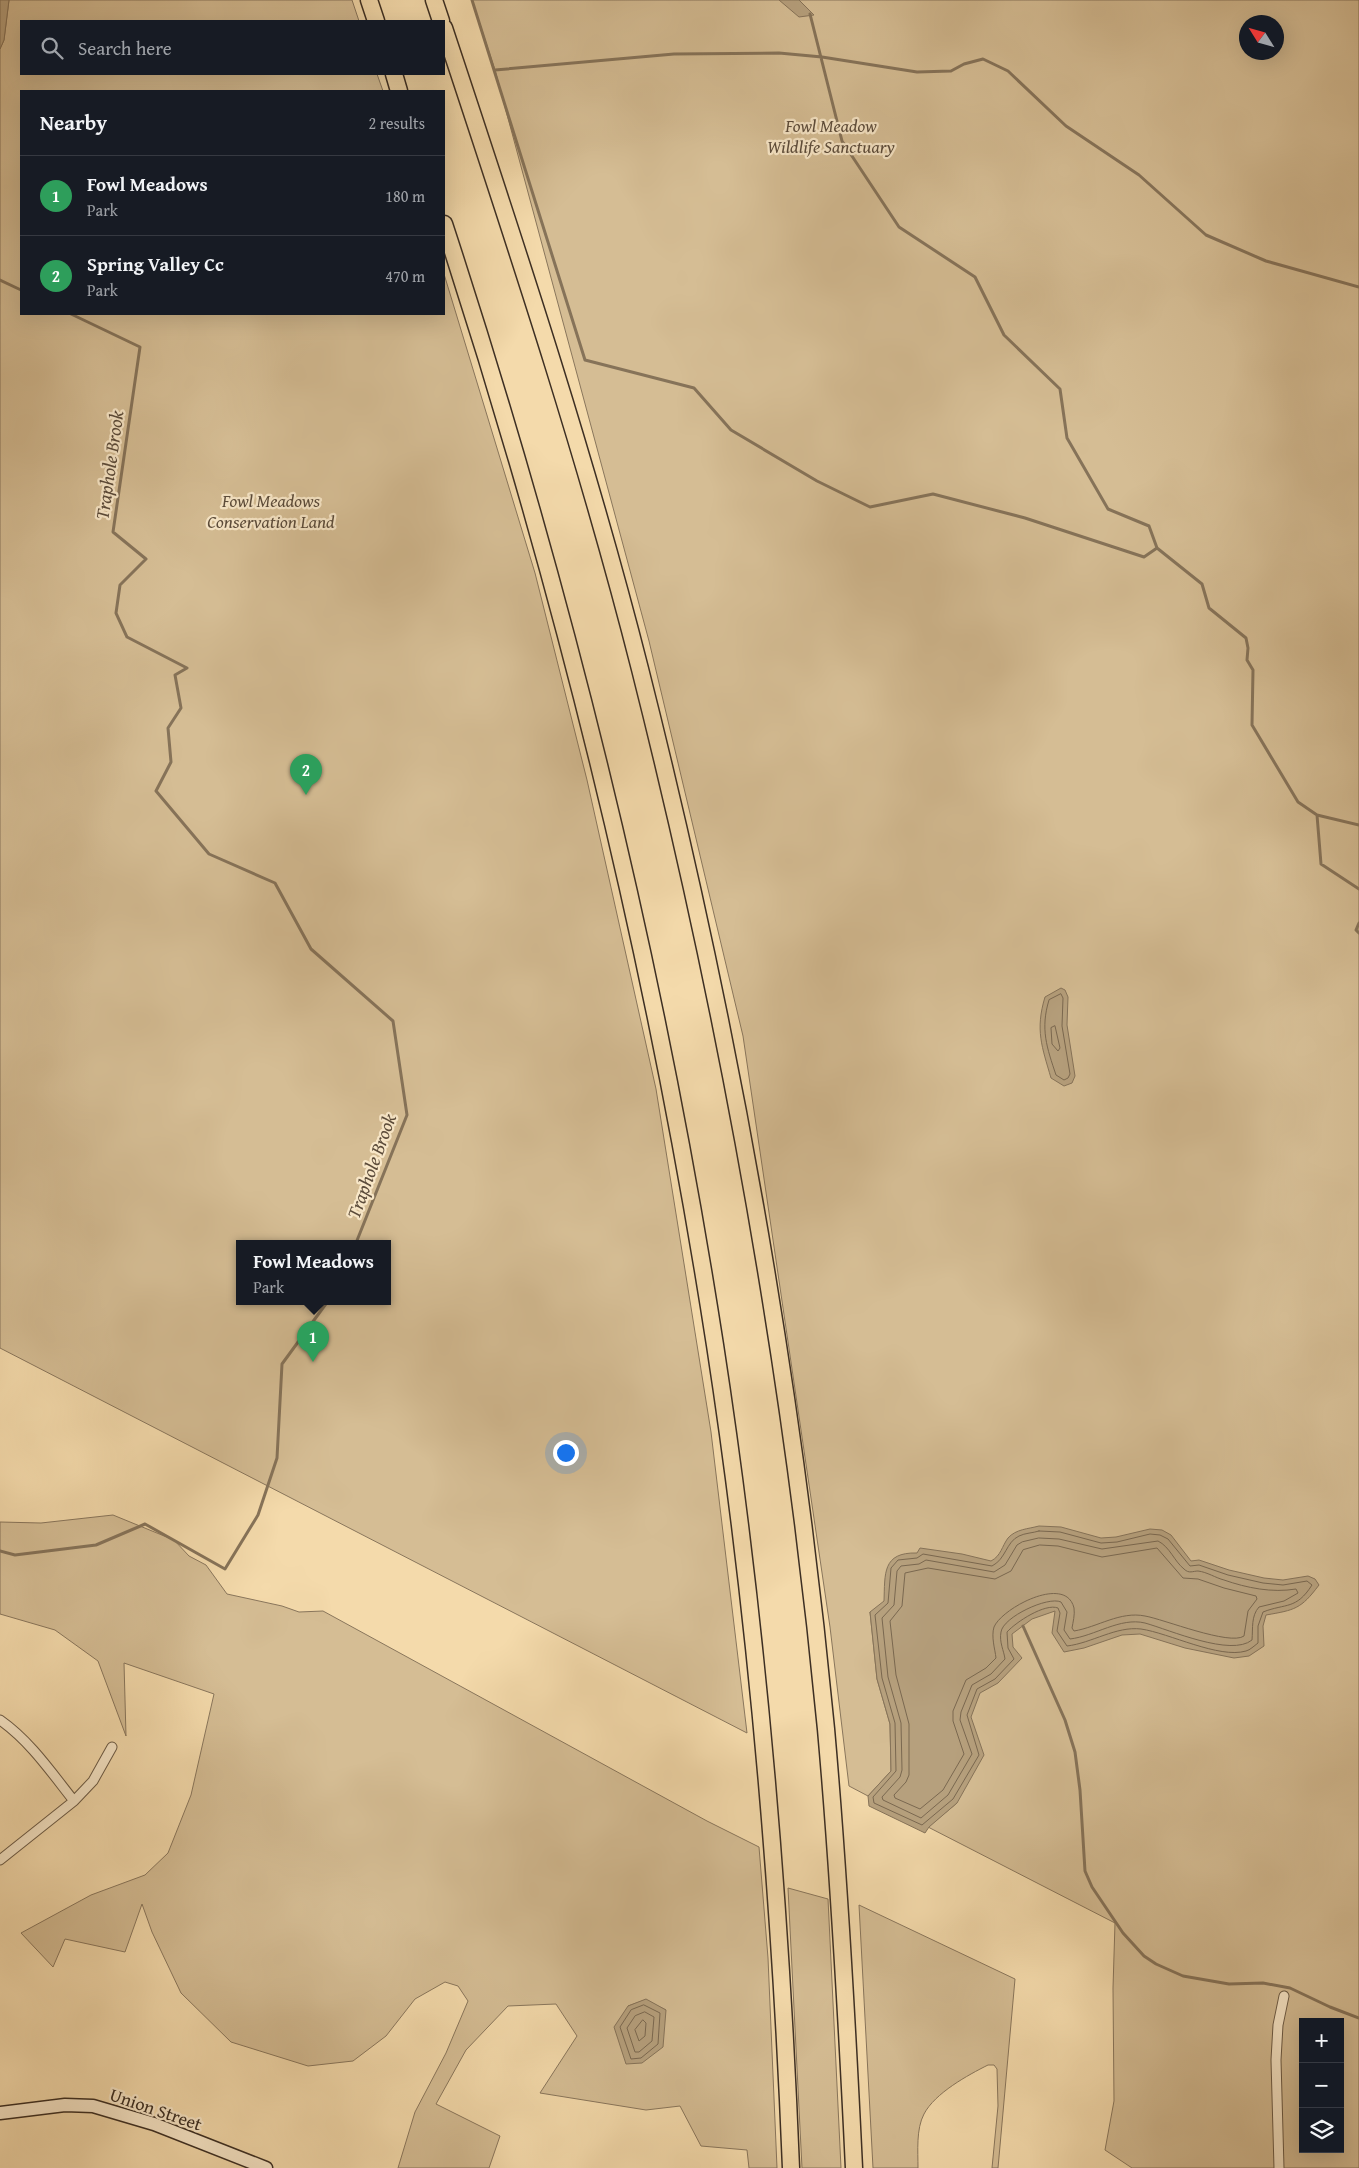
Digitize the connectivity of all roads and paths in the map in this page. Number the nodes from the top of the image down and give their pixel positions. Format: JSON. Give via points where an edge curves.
{"nodes":[{"id":1,"x":369,"y":0,"type":"edge"},
{"id":2,"x":434,"y":0,"type":"edge"},
{"id":3,"x":376,"y":20,"type":"edge"},
{"id":4,"x":442,"y":20,"type":"edge"},
{"id":5,"x":445,"y":31,"type":"edge"},
{"id":6,"x":394,"y":75,"type":"edge"},
{"id":7,"x":399,"y":90,"type":"edge"},
{"id":8,"x":445,"y":227,"type":"edge"},
{"id":9,"x":0,"y":1720,"type":"edge"},
{"id":10,"x":112,"y":1747,"type":"dead end"},
{"id":11,"x":74,"y":1801,"type":"junction"},
{"id":12,"x":0,"y":1860,"type":"edge"},
{"id":13,"x":1284,"y":1996,"type":"dead end"},
{"id":14,"x":0,"y":2114,"type":"edge"},
{"id":15,"x":266,"y":2168,"type":"edge"},
{"id":16,"x":791,"y":2168,"type":"edge"},
{"id":17,"x":854,"y":2168,"type":"edge"},
{"id":18,"x":1278,"y":2168,"type":"edge"}],
"edges":[{"from":1,"to":3,"type":"highway"},
{"from":2,"to":4,"type":"highway"},
{"from":5,"to":17,"type":"highway","via":[[541,324],[605,539],[671,794],[732,1078],[781,1364],[814,1617],[838,1877]]},
{"from":6,"to":7,"type":"highway"},
{"from":8,"to":16,"type":"highway","via":[[524,479],[582,695],[636,922],[688,1180],[727,1429],[759,1688],[780,1948]]},
{"from":9,"to":11,"type":"street","via":[[31,1747]]},
{"from":10,"to":11,"type":"street","via":[[93,1781]]},
{"from":11,"to":12,"type":"street"},
{"from":13,"to":18,"type":"street","via":[[1276,2060]]},
{"from":14,"to":15,"type":"main road","name":"Union Street","via":[[65,2105],[93,2106],[154,2124]]}]}
